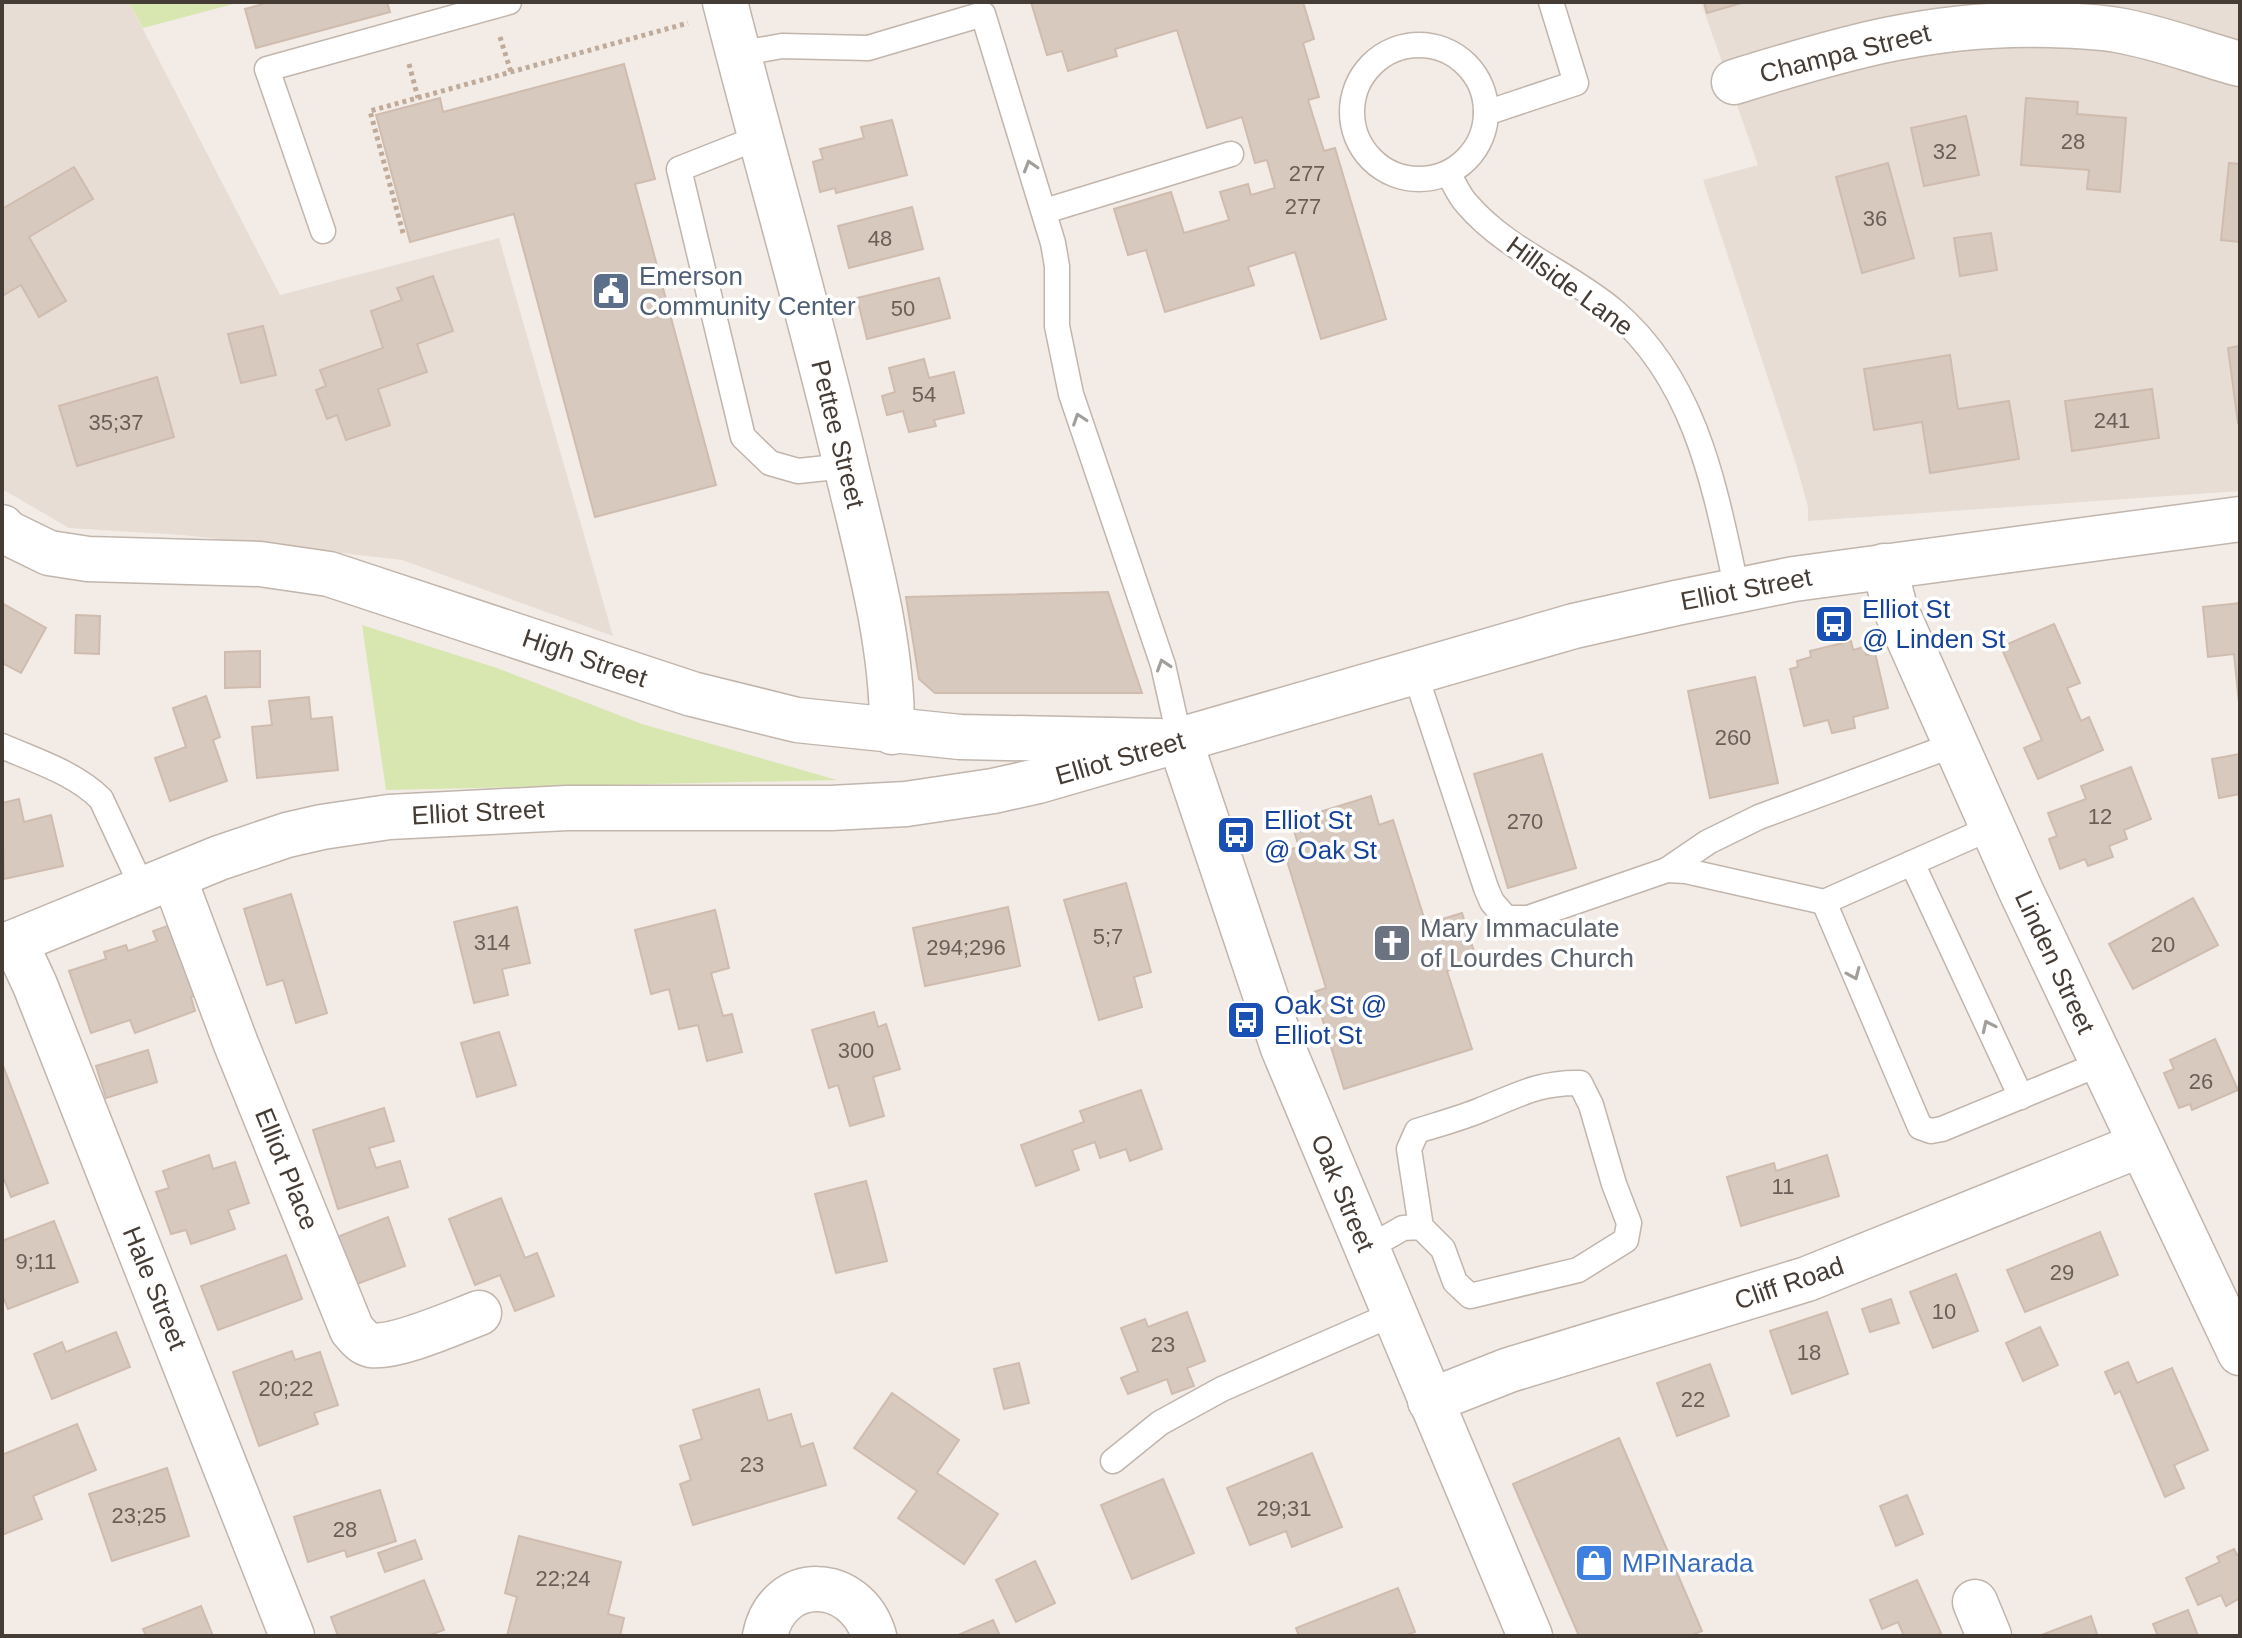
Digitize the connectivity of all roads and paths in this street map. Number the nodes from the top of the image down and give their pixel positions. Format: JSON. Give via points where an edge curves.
{"nodes":[{"id":1,"x":509,"y":2,"type":"edge"},
{"id":2,"x":1551,"y":2,"type":"edge"},
{"id":3,"x":713,"y":11,"type":"edge"},
{"id":4,"x":500,"y":36,"type":"dead end"},
{"id":5,"x":738,"y":54,"type":"junction"},
{"id":6,"x":408,"y":59,"type":"dead end"},
{"id":7,"x":2240,"y":64,"type":"edge"},
{"id":8,"x":511,"y":72,"type":"junction"},
{"id":9,"x":1734,"y":82,"type":"dead end"},
{"id":10,"x":418,"y":98,"type":"junction"},
{"id":11,"x":1486,"y":113,"type":"junction"},
{"id":12,"x":760,"y":137,"type":"junction"},
{"id":13,"x":1231,"y":154,"type":"dead end"},
{"id":14,"x":1448,"y":173,"type":"junction"},
{"id":15,"x":1045,"y":211,"type":"junction"},
{"id":16,"x":323,"y":231,"type":"dead end"},
{"id":17,"x":403,"y":233,"type":"dead end"},
{"id":18,"x":846,"y":466,"type":"junction"},
{"id":19,"x":2240,"y":519,"type":"edge"},
{"id":20,"x":2,"y":527,"type":"edge"},
{"id":21,"x":1884,"y":566,"type":"junction"},
{"id":22,"x":1737,"y":590,"type":"junction"},
{"id":23,"x":1415,"y":673,"type":"junction"},
{"id":24,"x":892,"y":732,"type":"junction"},
{"id":25,"x":1180,"y":741,"type":"junction"},
{"id":26,"x":1956,"y":744,"type":"junction"},
{"id":27,"x":2,"y":746,"type":"edge"},
{"id":28,"x":1993,"y":827,"type":"junction"},
{"id":29,"x":1912,"y":863,"type":"junction"},
{"id":30,"x":1667,"y":870,"type":"junction"},
{"id":31,"x":158,"y":883,"type":"junction"},
{"id":32,"x":1824,"y":902,"type":"junction"},
{"id":33,"x":8,"y":945,"type":"edge"},
{"id":34,"x":2102,"y":1063,"type":"junction"},
{"id":35,"x":2021,"y":1097,"type":"junction"},
{"id":36,"x":2140,"y":1145,"type":"junction"},
{"id":37,"x":1421,"y":1227,"type":"junction"},
{"id":38,"x":1366,"y":1249,"type":"junction"},
{"id":39,"x":479,"y":1313,"type":"dead end"},
{"id":40,"x":1393,"y":1314,"type":"junction"},
{"id":41,"x":2240,"y":1353,"type":"edge"},
{"id":42,"x":1430,"y":1401,"type":"junction"},
{"id":43,"x":1113,"y":1461,"type":"dead end"},
{"id":44,"x":292,"y":1636,"type":"edge"},
{"id":45,"x":765,"y":1636,"type":"edge"},
{"id":46,"x":874,"y":1636,"type":"edge"},
{"id":47,"x":1530,"y":1636,"type":"edge"}],
"edges":[{"from":1,"to":16,"type":"lane","via":[[267,69]]},
{"from":2,"to":11,"type":"lane","via":[[1576,83]]},
{"from":3,"to":5,"type":"street","name":"Pettee Street"},
{"from":3,"to":8,"type":"path"},
{"from":4,"to":8,"type":"path"},
{"from":5,"to":12,"type":"street","name":"Pettee Street"},
{"from":15,"to":5,"type":"lane","one_way":true,"via":[[983,14],[888,45],[782,46]]},
{"from":6,"to":10,"type":"path"},
{"from":7,"to":9,"type":"street","name":"Champa Street","via":[[2114,29],[1988,25],[1865,43]]},
{"from":8,"to":10,"type":"path"},
{"from":10,"to":17,"type":"path","via":[[370,111]]},
{"from":11,"to":14,"type":"lane","via":[[1484,132],[1472,154]]},
{"from":11,"to":14,"type":"lane","via":[[1474,73],[1440,48],[1410,45],[1381,56],[1359,80],[1353,128],[1365,152],[1382,169],[1402,178]]},
{"from":12,"to":18,"type":"street","name":"Pettee Street"},
{"from":12,"to":18,"type":"lane","via":[[679,169],[743,437],[770,463],[798,471]]},
{"from":13,"to":15,"type":"lane"},
{"from":14,"to":22,"type":"lane","name":"Hillside Lane","via":[[1465,203],[1499,235],[1613,310],[1667,370],[1704,450]]},
{"from":25,"to":15,"type":"lane","one_way":true,"via":[[1163,665],[1071,394],[1057,326],[1057,266]]},
{"from":18,"to":24,"type":"street","name":"Pettee Street","via":[[887,655]]},
{"from":19,"to":21,"type":"street","name":"Elliot Street"},
{"from":20,"to":24,"type":"street","name":"High Street","via":[[49,553],[88,559],[260,564],[329,574],[728,704],[797,720]]},
{"from":21,"to":22,"type":"street","name":"Elliot Street"},
{"from":21,"to":26,"type":"street","name":"Linden Street","via":[[1895,608]]},
{"from":22,"to":23,"type":"street","name":"Elliot Street","via":[[1574,626]]},
{"from":23,"to":25,"type":"street","name":"Elliot Street"},
{"from":23,"to":30,"type":"lane","via":[[1486,888],[1506,918],[1528,918]]},
{"from":24,"to":25,"type":"street","name":"High Street"},
{"from":25,"to":31,"type":"street","name":"Elliot Street","via":[[1038,781],[906,804],[567,808],[366,820],[287,835]]},
{"from":25,"to":38,"type":"street","name":"Oak Street","via":[[1283,1048]]},
{"from":26,"to":28,"type":"street","name":"Linden Street"},
{"from":26,"to":30,"type":"lane","via":[[1759,817]]},
{"from":27,"to":31,"type":"lane","via":[[91,789]]},
{"from":28,"to":29,"type":"lane"},
{"from":28,"to":34,"type":"street","name":"Linden Street"},
{"from":29,"to":32,"type":"lane"},
{"from":35,"to":29,"type":"lane","one_way":true},
{"from":30,"to":32,"type":"lane"},
{"from":31,"to":33,"type":"street","name":"Elliot Street"},
{"from":31,"to":39,"type":"street","name":"Elliot Place","via":[[236,1044],[352,1330],[374,1346]]},
{"from":32,"to":35,"type":"lane","one_way":true,"via":[[1920,1127],[1942,1129]]},
{"from":33,"to":44,"type":"street","name":"Hale Street","via":[[35,985]]},
{"from":34,"to":35,"type":"lane"},
{"from":34,"to":36,"type":"street","name":"Linden Street"},
{"from":36,"to":41,"type":"street","name":"Linden Street"},
{"from":36,"to":42,"type":"street","name":"Cliff Road","via":[[1807,1279],[1509,1370]]},
{"from":37,"to":37,"type":"lane","via":[[1443,1249],[1455,1282],[1470,1296],[1578,1270],[1626,1240],[1629,1223],[1580,1083],[1530,1088],[1481,1111],[1417,1131],[1409,1149]]},
{"from":37,"to":38,"type":"lane","via":[[1403,1228]]},
{"from":38,"to":40,"type":"street","name":"Oak Street"},
{"from":40,"to":42,"type":"street","name":"Oak Street"},
{"from":40,"to":43,"type":"lane","via":[[1222,1389],[1160,1423]]},
{"from":42,"to":47,"type":"street","name":"Oak Street"},
{"from":45,"to":46,"type":"street","via":[[776,1610],[789,1598],[823,1589],[856,1602]]}]}
